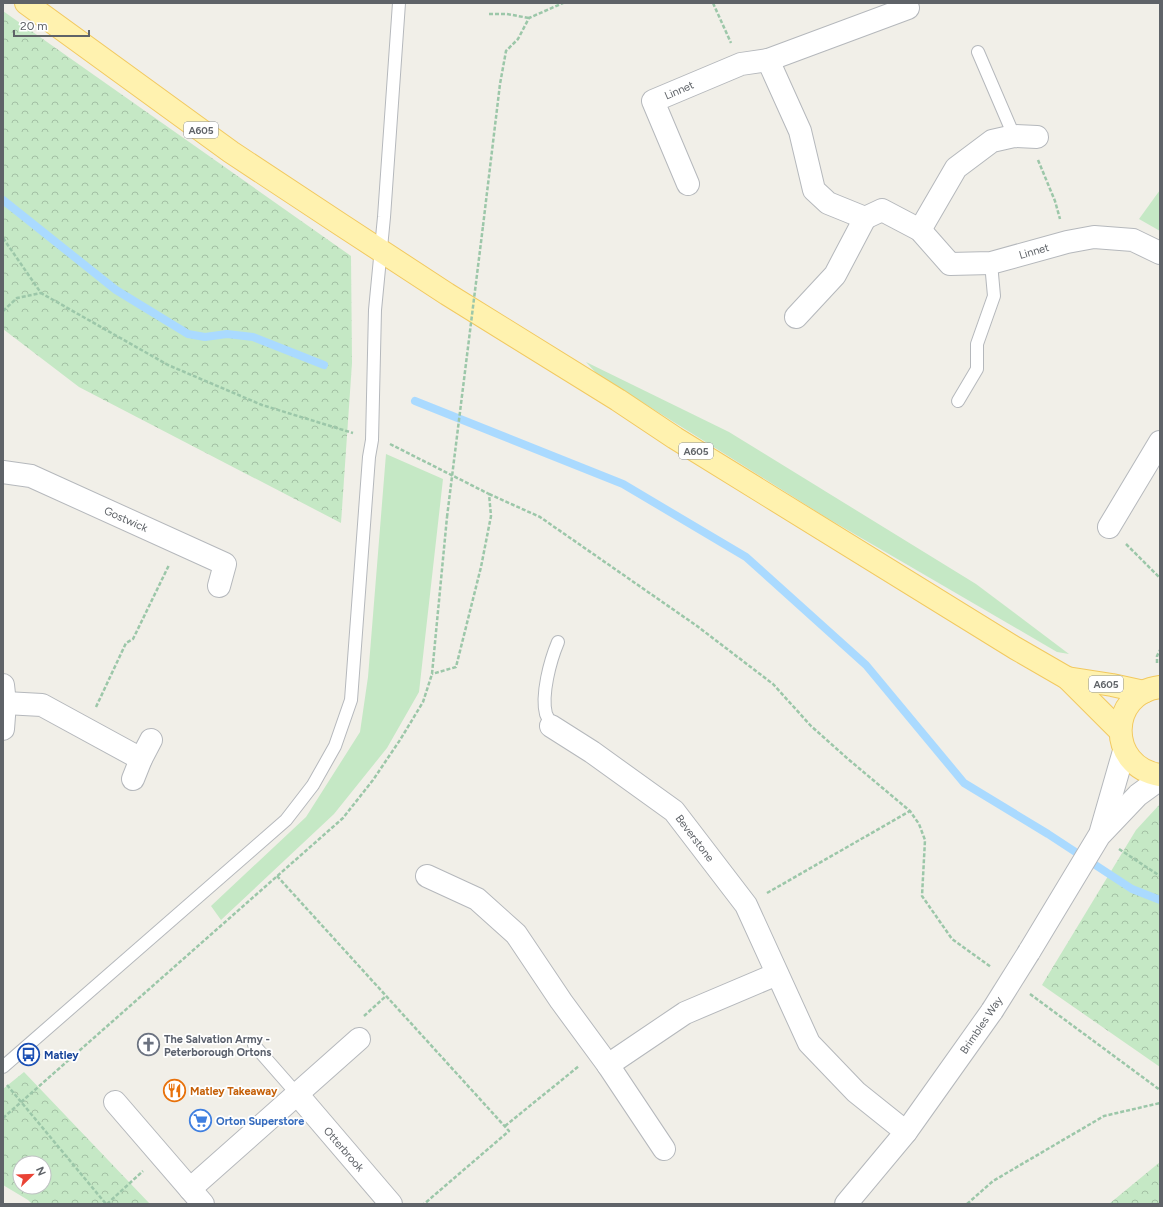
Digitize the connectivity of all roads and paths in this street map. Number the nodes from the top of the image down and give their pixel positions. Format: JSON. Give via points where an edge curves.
{"nodes":[{"id":1,"x":26,"y":3,"type":"edge"},
{"id":2,"x":399,"y":3,"type":"edge"},
{"id":3,"x":563,"y":3,"type":"edge"},
{"id":4,"x":713,"y":3,"type":"edge"},
{"id":5,"x":906,"y":3,"type":"edge"},
{"id":6,"x":489,"y":14,"type":"dead end"},
{"id":7,"x":528,"y":18,"type":"junction"},
{"id":8,"x":978,"y":52,"type":"dead end"},
{"id":9,"x":768,"y":60,"type":"junction"},
{"id":10,"x":741,"y":64,"type":"junction"},
{"id":11,"x":1027,"y":136,"type":"junction"},
{"id":12,"x":688,"y":184,"type":"dead end"},
{"id":13,"x":865,"y":218,"type":"junction"},
{"id":14,"x":920,"y":230,"type":"junction"},
{"id":15,"x":3,"y":238,"type":"edge"},
{"id":16,"x":1067,"y":242,"type":"junction"},
{"id":17,"x":380,"y":250,"type":"junction"},
{"id":18,"x":1160,"y":253,"type":"edge"},
{"id":19,"x":991,"y":263,"type":"junction"},
{"id":20,"x":41,"y":293,"type":"junction"},
{"id":21,"x":3,"y":311,"type":"edge"},
{"id":22,"x":796,"y":316,"type":"dead end"},
{"id":23,"x":958,"y":401,"type":"dead end"},
{"id":24,"x":347,"y":431,"type":"dead end"},
{"id":25,"x":1160,"y":442,"type":"edge"},
{"id":26,"x":388,"y":443,"type":"dead end"},
{"id":27,"x":3,"y":472,"type":"edge"},
{"id":28,"x":489,"y":494,"type":"junction"},
{"id":29,"x":448,"y":517,"type":"dead end"},
{"id":30,"x":1109,"y":527,"type":"joint"},
{"id":31,"x":180,"y":543,"type":"junction"},
{"id":32,"x":1160,"y":578,"type":"edge"},
{"id":33,"x":219,"y":586,"type":"dead end"},
{"id":34,"x":558,"y":642,"type":"dead end"},
{"id":35,"x":432,"y":674,"type":"dead end"},
{"id":36,"x":1067,"y":678,"type":"junction"},
{"id":37,"x":1152,"y":690,"type":"edge"},
{"id":38,"x":4,"y":694,"type":"edge"},
{"id":39,"x":552,"y":726,"type":"joint"},
{"id":40,"x":3,"y":729,"type":"edge"},
{"id":41,"x":86,"y":729,"type":"junction"},
{"id":42,"x":151,"y":740,"type":"dead end"},
{"id":43,"x":1122,"y":741,"type":"junction"},
{"id":44,"x":141,"y":759,"type":"junction"},
{"id":45,"x":1160,"y":775,"type":"edge"},
{"id":46,"x":133,"y":779,"type":"dead end"},
{"id":47,"x":1160,"y":779,"type":"edge"},
{"id":48,"x":910,"y":810,"type":"junction"},
{"id":49,"x":1099,"y":836,"type":"junction"},
{"id":50,"x":277,"y":876,"type":"dead end"},
{"id":51,"x":427,"y":876,"type":"dead end"},
{"id":52,"x":1160,"y":876,"type":"edge"},
{"id":53,"x":746,"y":906,"type":"junction"},
{"id":54,"x":997,"y":971,"type":"dead end"},
{"id":55,"x":777,"y":974,"type":"junction"},
{"id":56,"x":1030,"y":994,"type":"dead end"},
{"id":57,"x":359,"y":1039,"type":"dead end"},
{"id":58,"x":254,"y":1045,"type":"dead end"},
{"id":59,"x":603,"y":1058,"type":"junction"},
{"id":60,"x":3,"y":1066,"type":"edge"},
{"id":61,"x":3,"y":1081,"type":"edge"},
{"id":62,"x":1160,"y":1090,"type":"edge"},
{"id":63,"x":297,"y":1094,"type":"junction"},
{"id":64,"x":115,"y":1102,"type":"dead end"},
{"id":65,"x":1160,"y":1103,"type":"edge"},
{"id":66,"x":505,"y":1126,"type":"junction"},
{"id":67,"x":906,"y":1132,"type":"junction"},
{"id":68,"x":664,"y":1149,"type":"dead end"},
{"id":69,"x":161,"y":1154,"type":"junction"},
{"id":70,"x":196,"y":1196,"type":"edge"},
{"id":71,"x":107,"y":1204,"type":"edge"},
{"id":72,"x":391,"y":1204,"type":"edge"},
{"id":73,"x":424,"y":1204,"type":"edge"},
{"id":74,"x":846,"y":1204,"type":"edge"},
{"id":75,"x":967,"y":1204,"type":"edge"}],
"edges":[{"from":1,"to":17,"type":"main road","number":"A605","via":[[231,152]]},
{"from":2,"to":17,"type":"lane"},
{"from":3,"to":7,"type":"path"},
{"from":4,"to":10,"type":"path"},
{"from":5,"to":9,"type":"street","name":"Linnet","via":[[908,8]]},
{"from":6,"to":7,"type":"path"},
{"from":7,"to":29,"type":"path","bridge":true,"via":[[518,39],[506,51],[500,84]]},
{"from":8,"to":11,"type":"lane"},
{"from":9,"to":10,"type":"street","name":"Linnet"},
{"from":9,"to":13,"type":"street","via":[[800,131],[814,190],[828,203]]},
{"from":10,"to":12,"type":"street","name":"Linnet","via":[[653,101]]},
{"from":11,"to":14,"type":"street","via":[[992,141],[956,168]]},
{"from":11,"to":16,"type":"path","via":[[1055,201]]},
{"from":13,"to":14,"type":"street","name":"Linnet","via":[[882,210]]},
{"from":13,"to":22,"type":"street","via":[[835,275]]},
{"from":14,"to":19,"type":"street","name":"Linnet","via":[[950,264]]},
{"from":15,"to":20,"type":"path"},
{"from":16,"to":18,"type":"street","name":"Linnet","via":[[1094,236],[1133,240]]},
{"from":16,"to":19,"type":"street","name":"Linnet"},
{"from":17,"to":36,"type":"main road","number":"A605","via":[[682,443]]},
{"from":17,"to":60,"type":"lane","via":[[375,310],[372,440],[351,700],[335,746],[313,786],[286,820]]},
{"from":19,"to":23,"type":"lane","via":[[994,296],[977,344],[977,369]]},
{"from":20,"to":21,"type":"path","via":[[17,298]]},
{"from":20,"to":24,"type":"path","via":[[168,366],[262,405]]},
{"from":25,"to":30,"type":"street"},
{"from":26,"to":28,"type":"path"},
{"from":27,"to":31,"type":"street","name":"Gostwick","via":[[31,476]]},
{"from":28,"to":35,"type":"path","via":[[491,516],[456,667]]},
{"from":28,"to":48,"type":"path","via":[[540,517],[697,626],[773,684],[848,759]]},
{"from":30,"to":32,"type":"path"},
{"from":31,"to":33,"type":"street","name":"Gostwick","via":[[225,564]]},
{"from":31,"to":41,"type":"path","via":[[133,639],[126,643]]},
{"from":34,"to":39,"type":"lane","via":[[548,673],[545,700],[546,714]]},
{"from":36,"to":37,"type":"main road","number":"A605"},
{"from":36,"to":43,"type":"main road","number":"A605"},
{"from":37,"to":43,"type":"main road","via":[[1134,699],[1126,708],[1122,719]]},
{"from":38,"to":40,"type":"street"},
{"from":38,"to":41,"type":"street","via":[[42,705]]},
{"from":39,"to":53,"type":"street","name":"Beverstone","via":[[674,811]]},
{"from":41,"to":44,"type":"street"},
{"from":42,"to":44,"type":"street"},
{"from":43,"to":45,"type":"main road","via":[[1133,762],[1144,770]]},
{"from":43,"to":49,"type":"street","name":"Brimbles Way"},
{"from":44,"to":46,"type":"street"},
{"from":47,"to":49,"type":"street","name":"Brimbles Way","via":[[1138,795]]},
{"from":48,"to":53,"type":"path"},
{"from":48,"to":54,"type":"path","via":[[925,840],[922,896],[952,939]]},
{"from":49,"to":52,"type":"path"},
{"from":49,"to":67,"type":"street","name":"Brimbles Way","bridge":true,"via":[[992,1011]]},
{"from":50,"to":66,"type":"path"},
{"from":51,"to":59,"type":"street","via":[[477,899],[516,934]]},
{"from":53,"to":55,"type":"street","name":"Beverstone"},
{"from":55,"to":59,"type":"street","via":[[685,1014]]},
{"from":55,"to":67,"type":"street","name":"Beverstone","via":[[809,1043],[856,1092]]},
{"from":56,"to":62,"type":"path"},
{"from":57,"to":63,"type":"street"},
{"from":58,"to":63,"type":"lane"},
{"from":59,"to":66,"type":"path"},
{"from":59,"to":68,"type":"street"},
{"from":61,"to":71,"type":"path"},
{"from":63,"to":70,"type":"street"},
{"from":63,"to":72,"type":"street","name":"Otterbrook"},
{"from":64,"to":69,"type":"street"},
{"from":65,"to":75,"type":"path","via":[[1104,1116],[993,1181]]},
{"from":66,"to":73,"type":"path","via":[[509,1131]]},
{"from":67,"to":74,"type":"street","name":"Brimbles Way"},
{"from":69,"to":70,"type":"street"},
{"from":69,"to":71,"type":"path"}]}
